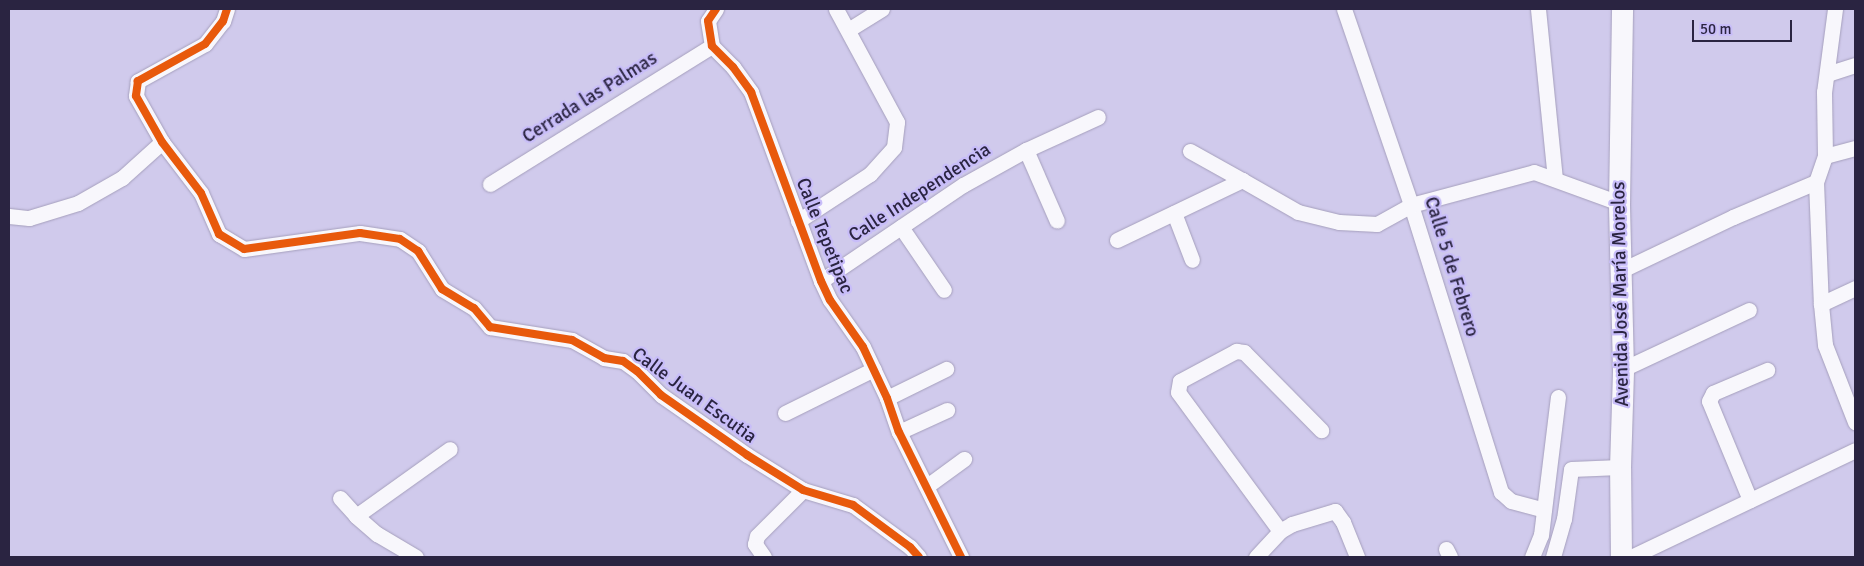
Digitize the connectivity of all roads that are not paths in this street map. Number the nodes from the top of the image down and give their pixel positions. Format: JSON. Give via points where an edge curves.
{"nodes":[{"id":1,"x":227,"y":9,"type":"edge"},
{"id":2,"x":716,"y":9,"type":"edge"},
{"id":3,"x":836,"y":9,"type":"edge"},
{"id":4,"x":882,"y":9,"type":"edge"},
{"id":5,"x":1344,"y":9,"type":"edge"},
{"id":6,"x":1538,"y":9,"type":"edge"},
{"id":7,"x":1622,"y":9,"type":"edge"},
{"id":8,"x":1835,"y":9,"type":"edge"},
{"id":9,"x":848,"y":30,"type":"junction"},
{"id":10,"x":712,"y":46,"type":"junction"},
{"id":11,"x":1855,"y":65,"type":"edge"},
{"id":12,"x":1827,"y":74,"type":"junction"},
{"id":13,"x":1098,"y":117,"type":"dead end"},
{"id":14,"x":162,"y":142,"type":"junction"},
{"id":15,"x":1855,"y":148,"type":"edge"},
{"id":16,"x":1026,"y":150,"type":"junction"},
{"id":17,"x":1190,"y":151,"type":"dead end"},
{"id":18,"x":1826,"y":156,"type":"junction"},
{"id":19,"x":1555,"y":179,"type":"junction"},
{"id":20,"x":1242,"y":180,"type":"junction"},
{"id":21,"x":1816,"y":182,"type":"junction"},
{"id":22,"x":490,"y":184,"type":"dead end"},
{"id":23,"x":1619,"y":203,"type":"junction"},
{"id":24,"x":1411,"y":206,"type":"junction"},
{"id":25,"x":1174,"y":213,"type":"junction"},
{"id":26,"x":9,"y":216,"type":"edge"},
{"id":27,"x":798,"y":221,"type":"junction"},
{"id":28,"x":1057,"y":221,"type":"dead end"},
{"id":29,"x":902,"y":228,"type":"junction"},
{"id":30,"x":1117,"y":240,"type":"dead end"},
{"id":31,"x":1192,"y":260,"type":"dead end"},
{"id":32,"x":1622,"y":270,"type":"junction"},
{"id":33,"x":821,"y":281,"type":"junction"},
{"id":34,"x":1855,"y":288,"type":"edge"},
{"id":35,"x":944,"y":290,"type":"dead end"},
{"id":36,"x":1821,"y":304,"type":"junction"},
{"id":37,"x":1750,"y":310,"type":"dead end"},
{"id":38,"x":874,"y":369,"type":"junction"},
{"id":39,"x":946,"y":369,"type":"dead end"},
{"id":40,"x":1623,"y":370,"type":"junction"},
{"id":41,"x":1767,"y":370,"type":"dead end"},
{"id":42,"x":1558,"y":397,"type":"dead end"},
{"id":43,"x":887,"y":398,"type":"junction"},
{"id":44,"x":947,"y":410,"type":"dead end"},
{"id":45,"x":785,"y":413,"type":"dead end"},
{"id":46,"x":1855,"y":422,"type":"edge"},
{"id":47,"x":1321,"y":430,"type":"dead end"},
{"id":48,"x":900,"y":432,"type":"junction"},
{"id":49,"x":450,"y":449,"type":"dead end"},
{"id":50,"x":1855,"y":450,"type":"edge"},
{"id":51,"x":964,"y":459,"type":"dead end"},
{"id":52,"x":1620,"y":467,"type":"junction"},
{"id":53,"x":927,"y":486,"type":"junction"},
{"id":54,"x":803,"y":490,"type":"junction"},
{"id":55,"x":340,"y":498,"type":"dead end"},
{"id":56,"x":1750,"y":500,"type":"junction"},
{"id":57,"x":1544,"y":510,"type":"junction"},
{"id":58,"x":356,"y":516,"type":"junction"},
{"id":59,"x":1280,"y":531,"type":"junction"},
{"id":60,"x":416,"y":557,"type":"edge"},
{"id":61,"x":764,"y":557,"type":"edge"},
{"id":62,"x":919,"y":557,"type":"edge"},
{"id":63,"x":961,"y":557,"type":"edge"},
{"id":64,"x":1256,"y":557,"type":"edge"},
{"id":65,"x":1357,"y":557,"type":"edge"},
{"id":66,"x":1532,"y":557,"type":"edge"},
{"id":67,"x":1553,"y":557,"type":"edge"},
{"id":68,"x":1621,"y":557,"type":"edge"},
{"id":69,"x":1631,"y":557,"type":"edge"}],
"edges":[{"from":1,"to":14,"type":"street","name":"Calle Juan Escutia","via":[[223,21],[205,44],[138,81],[136,96]]},
{"from":2,"to":10,"type":"street","via":[[708,21]]},
{"from":3,"to":9,"type":"street"},
{"from":4,"to":9,"type":"street"},
{"from":5,"to":24,"type":"street","name":"Calle 5 de Febrero"},
{"from":6,"to":19,"type":"street"},
{"from":7,"to":23,"type":"main road","name":"Avenida José María Morelos"},
{"from":8,"to":12,"type":"street"},
{"from":9,"to":27,"type":"street","via":[[897,122],[894,147],[870,174]]},
{"from":10,"to":22,"type":"street","name":"Cerrada las Palmas"},
{"from":10,"to":27,"type":"street","name":"Calle Tepetipac","via":[[751,92]]},
{"from":11,"to":12,"type":"street"},
{"from":12,"to":18,"type":"street","via":[[1824,100]]},
{"from":13,"to":16,"type":"street","name":"Calle Independencia"},
{"from":14,"to":26,"type":"street","via":[[122,178],[78,203],[29,218]]},
{"from":14,"to":54,"type":"street","name":"Calle Juan Escutia","via":[[201,193],[219,234],[244,249],[360,233],[400,239],[418,251],[442,289],[474,308],[490,327],[572,340],[604,358],[623,361],[661,395]]},
{"from":15,"to":18,"type":"street"},
{"from":16,"to":28,"type":"street"},
{"from":16,"to":29,"type":"street","name":"Calle Independencia","via":[[963,184]]},
{"from":17,"to":20,"type":"street"},
{"from":18,"to":21,"type":"street"},
{"from":19,"to":23,"type":"street"},
{"from":19,"to":24,"type":"street","via":[[1534,172]]},
{"from":20,"to":24,"type":"street","via":[[1298,212],[1339,222],[1376,224]]},
{"from":20,"to":25,"type":"street"},
{"from":21,"to":32,"type":"street"},
{"from":21,"to":36,"type":"street"},
{"from":23,"to":32,"type":"main road","name":"Avenida José María Morelos"},
{"from":24,"to":57,"type":"street","name":"Calle 5 de Febrero","via":[[1501,492],[1511,501]]},
{"from":25,"to":30,"type":"street"},
{"from":25,"to":31,"type":"street"},
{"from":27,"to":33,"type":"street","name":"Calle Tepetipac"},
{"from":29,"to":33,"type":"street","name":"Calle Independencia"},
{"from":29,"to":35,"type":"street"},
{"from":32,"to":40,"type":"main road","name":"Avenida José María Morelos"},
{"from":33,"to":38,"type":"street","name":"Calle Tepetipac"},
{"from":34,"to":36,"type":"street"},
{"from":36,"to":46,"type":"street","via":[[1825,344]]},
{"from":37,"to":40,"type":"street"},
{"from":38,"to":43,"type":"street","name":"Calle Tepetipac"},
{"from":38,"to":45,"type":"street"},
{"from":39,"to":43,"type":"street"},
{"from":40,"to":52,"type":"main road","name":"Avenida José María Morelos"},
{"from":41,"to":56,"type":"street","via":[[1713,393],[1710,401]]},
{"from":42,"to":57,"type":"street"},
{"from":43,"to":48,"type":"street","name":"Calle Tepetipac"},
{"from":44,"to":48,"type":"street"},
{"from":47,"to":59,"type":"street","via":[[1244,352],[1236,351],[1180,381],[1178,392]]},
{"from":48,"to":53,"type":"street","name":"Calle Tepetipac"},
{"from":49,"to":58,"type":"street"},
{"from":50,"to":56,"type":"street"},
{"from":51,"to":53,"type":"street"},
{"from":52,"to":67,"type":"street","via":[[1571,469],[1567,502]]},
{"from":52,"to":68,"type":"main road","name":"Avenida José María Morelos"},
{"from":53,"to":63,"type":"street","name":"Calle Tepetipac"},
{"from":54,"to":61,"type":"street","via":[[758,536],[755,544]]},
{"from":54,"to":62,"type":"street","name":"Calle Juan Escutia","via":[[853,505]]},
{"from":55,"to":58,"type":"street"},
{"from":56,"to":69,"type":"street"},
{"from":57,"to":66,"type":"street","via":[[1541,535]]},
{"from":58,"to":60,"type":"street","via":[[377,534]]},
{"from":59,"to":64,"type":"street"},
{"from":59,"to":65,"type":"street","via":[[1335,511]]}]}
